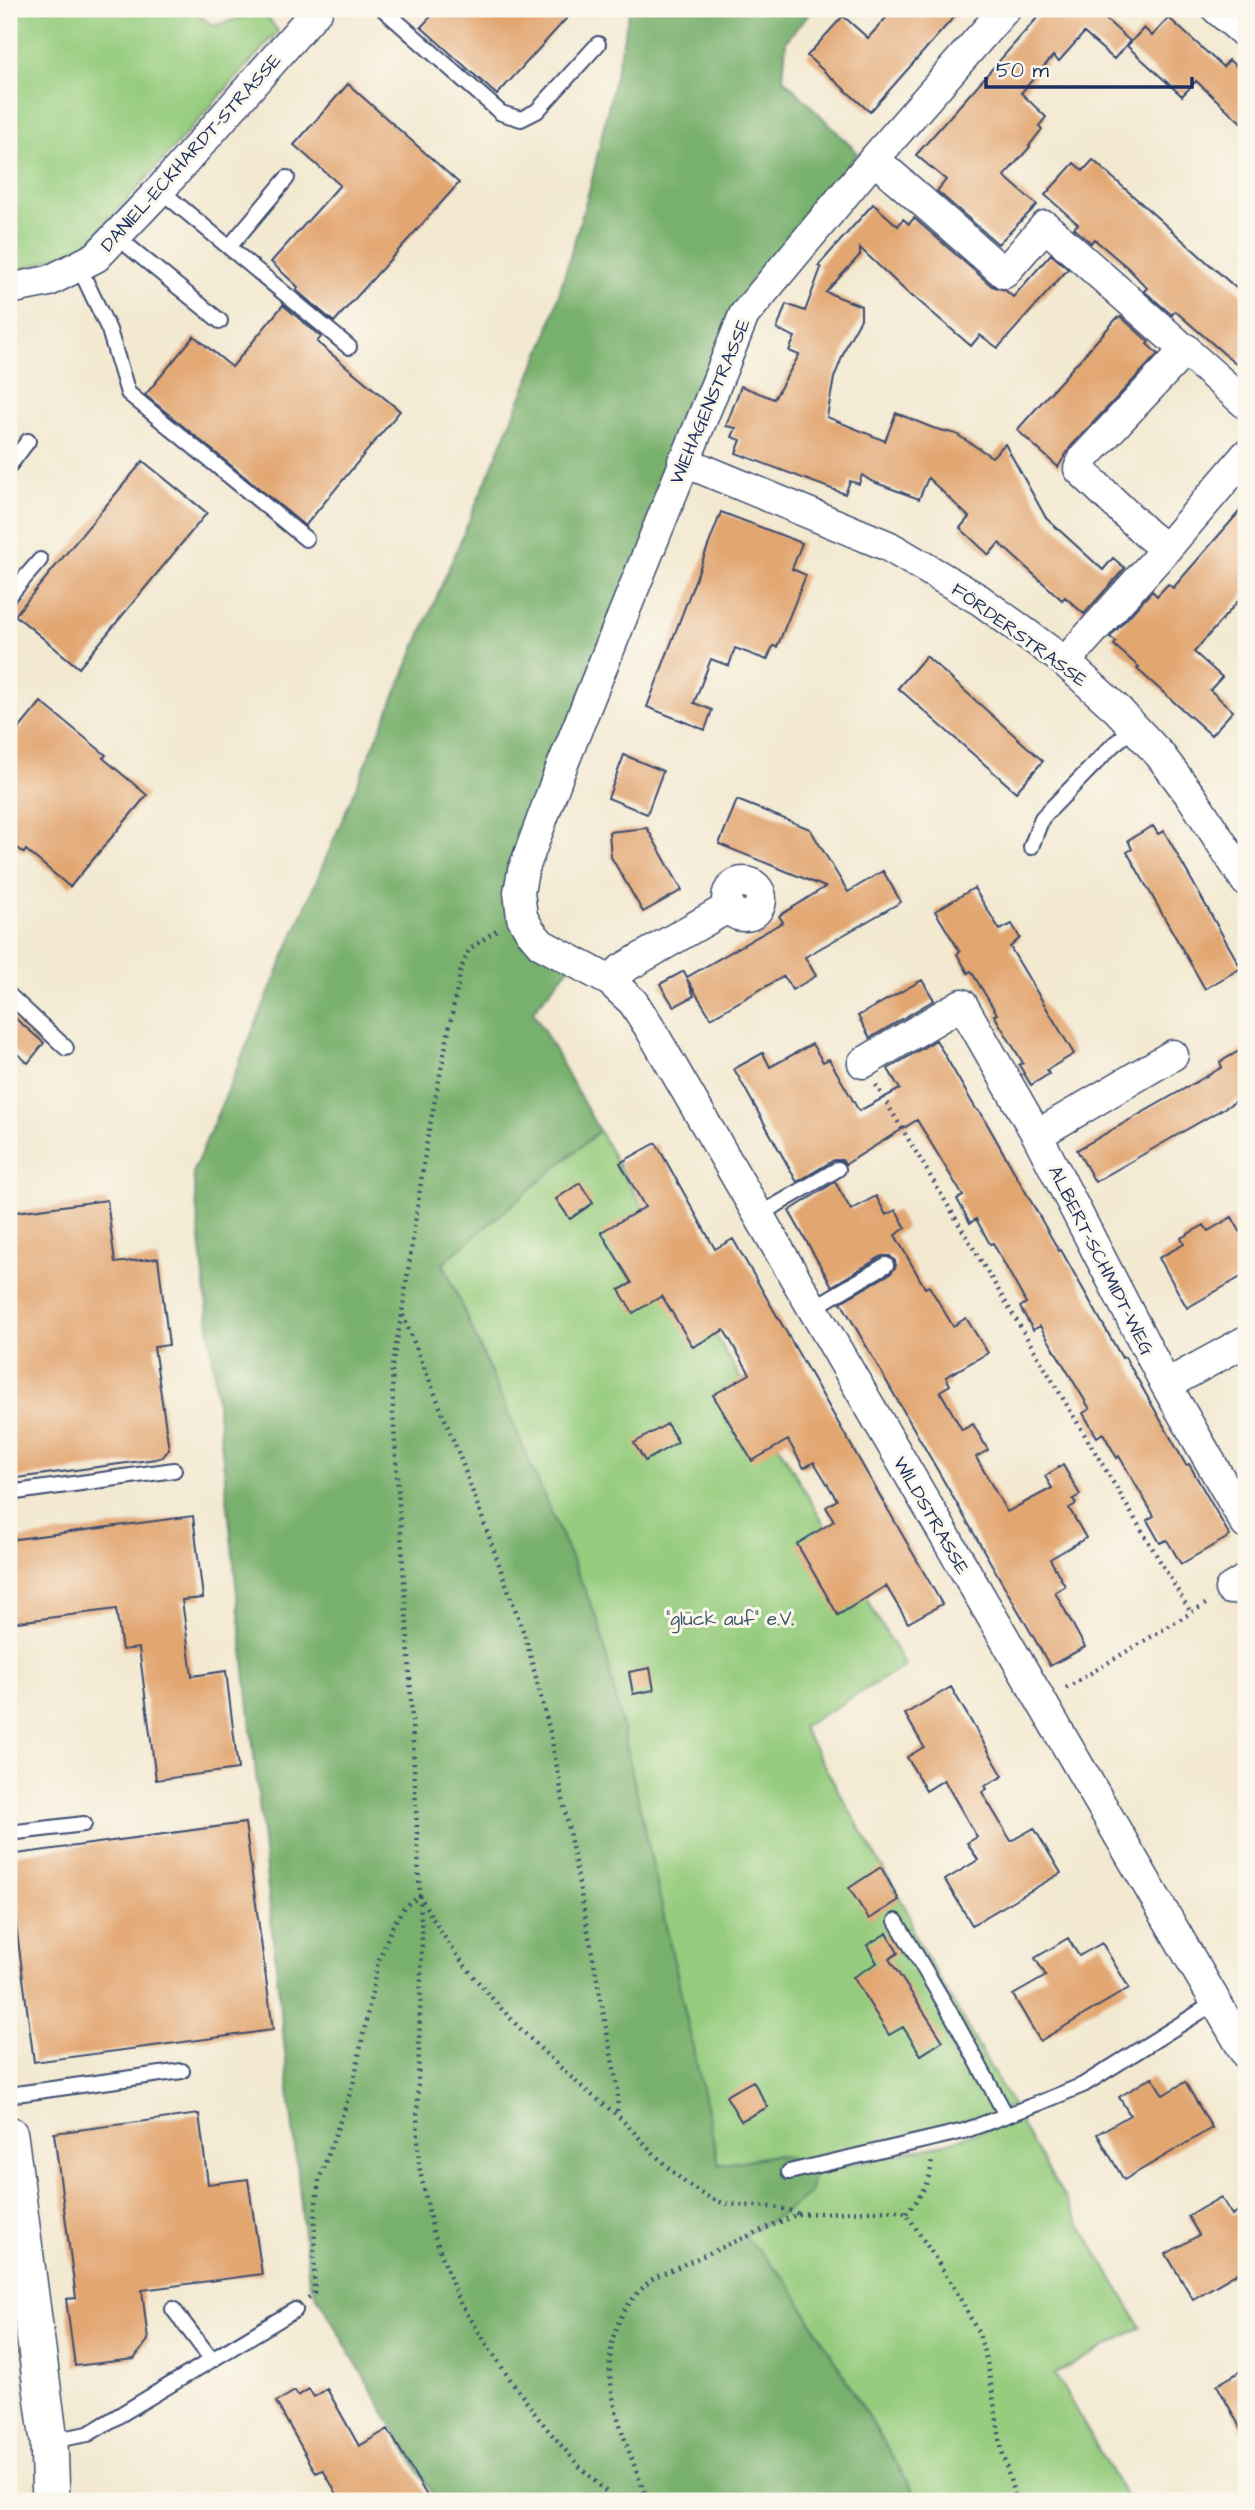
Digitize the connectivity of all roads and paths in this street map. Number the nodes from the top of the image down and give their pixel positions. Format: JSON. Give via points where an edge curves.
{"nodes":[{"id":1,"x":318,"y":9,"type":"edge"},
{"id":2,"x":383,"y":9,"type":"edge"},
{"id":3,"x":1005,"y":9,"type":"edge"},
{"id":4,"x":1217,"y":9,"type":"edge"},
{"id":5,"x":1246,"y":34,"type":"edge"},
{"id":6,"x":598,"y":44,"type":"dead end"},
{"id":7,"x":874,"y":159,"type":"junction"},
{"id":8,"x":287,"y":178,"type":"dead end"},
{"id":9,"x":160,"y":190,"type":"junction"},
{"id":10,"x":117,"y":237,"type":"junction"},
{"id":11,"x":230,"y":246,"type":"junction"},
{"id":12,"x":79,"y":267,"type":"junction"},
{"id":13,"x":9,"y":289,"type":"edge"},
{"id":14,"x":220,"y":321,"type":"dead end"},
{"id":15,"x":349,"y":347,"type":"dead end"},
{"id":16,"x":1186,"y":349,"type":"junction"},
{"id":17,"x":1246,"y":404,"type":"edge"},
{"id":18,"x":28,"y":441,"type":"dead end"},
{"id":19,"x":1246,"y":455,"type":"edge"},
{"id":20,"x":683,"y":461,"type":"junction"},
{"id":21,"x":9,"y":467,"type":"edge"},
{"id":22,"x":306,"y":539,"type":"dead end"},
{"id":23,"x":1166,"y":549,"type":"junction"},
{"id":24,"x":40,"y":559,"type":"dead end"},
{"id":25,"x":9,"y":596,"type":"edge"},
{"id":26,"x":1065,"y":662,"type":"junction"},
{"id":27,"x":1135,"y":727,"type":"junction"},
{"id":28,"x":1031,"y":846,"type":"dead end"},
{"id":29,"x":1244,"y":872,"type":"edge"},
{"id":30,"x":729,"y":907,"type":"dead end"},
{"id":31,"x":522,"y":917,"type":"junction"},
{"id":32,"x":610,"y":981,"type":"junction"},
{"id":33,"x":9,"y":995,"type":"edge"},
{"id":34,"x":66,"y":1048,"type":"dead end"},
{"id":35,"x":1173,"y":1055,"type":"dead end"},
{"id":36,"x":863,"y":1063,"type":"joint"},
{"id":37,"x":1037,"y":1135,"type":"junction"},
{"id":38,"x":838,"y":1169,"type":"dead end"},
{"id":39,"x":759,"y":1215,"type":"junction"},
{"id":40,"x":886,"y":1265,"type":"dead end"},
{"id":41,"x":813,"y":1308,"type":"junction"},
{"id":42,"x":402,"y":1313,"type":"junction"},
{"id":43,"x":1246,"y":1340,"type":"edge"},
{"id":44,"x":1166,"y":1385,"type":"junction"},
{"id":45,"x":174,"y":1470,"type":"dead end"},
{"id":46,"x":9,"y":1493,"type":"edge"},
{"id":47,"x":1246,"y":1524,"type":"edge"},
{"id":48,"x":1238,"y":1584,"type":"edge"},
{"id":49,"x":1191,"y":1613,"type":"junction"},
{"id":50,"x":1041,"y":1703,"type":"junction"},
{"id":51,"x":84,"y":1824,"type":"dead end"},
{"id":52,"x":9,"y":1833,"type":"edge"},
{"id":53,"x":420,"y":1896,"type":"junction"},
{"id":54,"x":896,"y":1922,"type":"dead end"},
{"id":55,"x":1216,"y":2002,"type":"junction"},
{"id":56,"x":1246,"y":2054,"type":"edge"},
{"id":57,"x":182,"y":2071,"type":"dead end"},
{"id":58,"x":9,"y":2095,"type":"edge"},
{"id":59,"x":1006,"y":2115,"type":"junction"},
{"id":60,"x":617,"y":2116,"type":"junction"},
{"id":61,"x":9,"y":2135,"type":"edge"},
{"id":62,"x":932,"y":2139,"type":"junction"},
{"id":63,"x":789,"y":2172,"type":"dead end"},
{"id":64,"x":906,"y":2213,"type":"junction"},
{"id":65,"x":798,"y":2214,"type":"junction"},
{"id":66,"x":173,"y":2309,"type":"dead end"},
{"id":67,"x":295,"y":2310,"type":"joint"},
{"id":68,"x":212,"y":2360,"type":"junction"},
{"id":69,"x":49,"y":2441,"type":"junction"},
{"id":70,"x":51,"y":2501,"type":"edge"},
{"id":71,"x":616,"y":2501,"type":"edge"},
{"id":72,"x":648,"y":2501,"type":"edge"},
{"id":73,"x":1016,"y":2501,"type":"edge"}],
"edges":[{"from":1,"to":9,"type":"street","name":"DANIEL-ECKHARDT-STRASSE"},
{"from":2,"to":6,"type":"lane","via":[[501,113],[521,119],[537,111]]},
{"from":3,"to":7,"type":"street","name":"WIEHAGENSTRASSE"},
{"from":4,"to":5,"type":"street"},
{"from":7,"to":16,"type":"street","via":[[1004,272],[1045,226]]},
{"from":7,"to":20,"type":"street","name":"WIEHAGENSTRASSE","via":[[744,315]]},
{"from":8,"to":11,"type":"lane"},
{"from":9,"to":10,"type":"street","name":"DANIEL-ECKHARDT-STRASSE"},
{"from":9,"to":11,"type":"lane"},
{"from":10,"to":12,"type":"street","name":"DANIEL-ECKHARDT-STRASSE"},
{"from":10,"to":14,"type":"lane"},
{"from":11,"to":15,"type":"lane"},
{"from":12,"to":13,"type":"street","name":"DANIEL-ECKHARDT-STRASSE","via":[[49,281]]},
{"from":12,"to":22,"type":"lane","via":[[109,330],[128,393]]},
{"from":16,"to":17,"type":"street"},
{"from":16,"to":23,"type":"street","via":[[1084,458],[1079,469]]},
{"from":18,"to":21,"type":"lane"},
{"from":19,"to":23,"type":"street"},
{"from":20,"to":26,"type":"street","name":"FÖRDERSTRASSE","via":[[888,546],[980,600]]},
{"from":20,"to":31,"type":"street","name":"WIEHAGENSTRASSE","via":[[523,871],[519,892]]},
{"from":23,"to":26,"type":"street"},
{"from":24,"to":25,"type":"lane"},
{"from":26,"to":27,"type":"street","name":"FÖRDERSTRASSE"},
{"from":27,"to":28,"type":"lane","via":[[1042,818]]},
{"from":27,"to":29,"type":"street","name":"FÖRDERSTRASSE"},
{"from":30,"to":32,"type":"street","via":[[622,969]]},
{"from":31,"to":32,"type":"street","name":"WILDSTRASSE","via":[[541,944]]},
{"from":31,"to":42,"type":"path","via":[[481,939],[469,950],[461,969],[426,1140]]},
{"from":32,"to":39,"type":"street","name":"WILDSTRASSE","via":[[633,1002],[651,1030]]},
{"from":33,"to":34,"type":"lane"},
{"from":35,"to":37,"type":"street"},
{"from":36,"to":37,"type":"street","name":"ALBERT-SCHMIDT-WEG","via":[[962,1004]]},
{"from":36,"to":49,"type":"path"},
{"from":37,"to":44,"type":"street","name":"ALBERT-SCHMIDT-WEG"},
{"from":38,"to":39,"type":"lane"},
{"from":39,"to":41,"type":"street","name":"WILDSTRASSE"},
{"from":40,"to":41,"type":"lane"},
{"from":41,"to":50,"type":"street","name":"WILDSTRASSE"},
{"from":42,"to":53,"type":"path","via":[[392,1367],[393,1413]]},
{"from":42,"to":60,"type":"path","via":[[526,1639],[551,1736],[584,1903],[618,2090]]},
{"from":43,"to":44,"type":"street"},
{"from":44,"to":47,"type":"street","name":"ALBERT-SCHMIDT-WEG"},
{"from":45,"to":46,"type":"lane"},
{"from":48,"to":49,"type":"path"},
{"from":49,"to":50,"type":"path"},
{"from":50,"to":55,"type":"street","name":"WILDSTRASSE"},
{"from":51,"to":52,"type":"lane"},
{"from":53,"to":60,"type":"path","via":[[438,1930],[475,1980],[581,2087]]},
{"from":53,"to":67,"type":"path","via":[[404,1907],[379,1962],[353,2085],[319,2180],[314,2293]]},
{"from":53,"to":71,"type":"path","via":[[417,2115],[419,2166],[433,2231],[457,2300],[505,2372],[538,2420]]},
{"from":54,"to":59,"type":"lane"},
{"from":55,"to":56,"type":"street","name":"WILDSTRASSE"},
{"from":55,"to":59,"type":"lane","via":[[1083,2085]]},
{"from":57,"to":58,"type":"lane"},
{"from":59,"to":62,"type":"lane"},
{"from":60,"to":65,"type":"path","via":[[692,2189],[717,2202],[786,2208]]},
{"from":61,"to":69,"type":"street"},
{"from":62,"to":63,"type":"lane"},
{"from":62,"to":64,"type":"path","via":[[928,2182]]},
{"from":64,"to":65,"type":"path"},
{"from":64,"to":73,"type":"path","via":[[956,2289],[979,2334]]},
{"from":65,"to":72,"type":"path","via":[[655,2277],[638,2290],[622,2314],[611,2338],[614,2404]]},
{"from":66,"to":68,"type":"lane"},
{"from":67,"to":68,"type":"lane"},
{"from":68,"to":69,"type":"lane","via":[[88,2434]]},
{"from":69,"to":70,"type":"street"}]}
